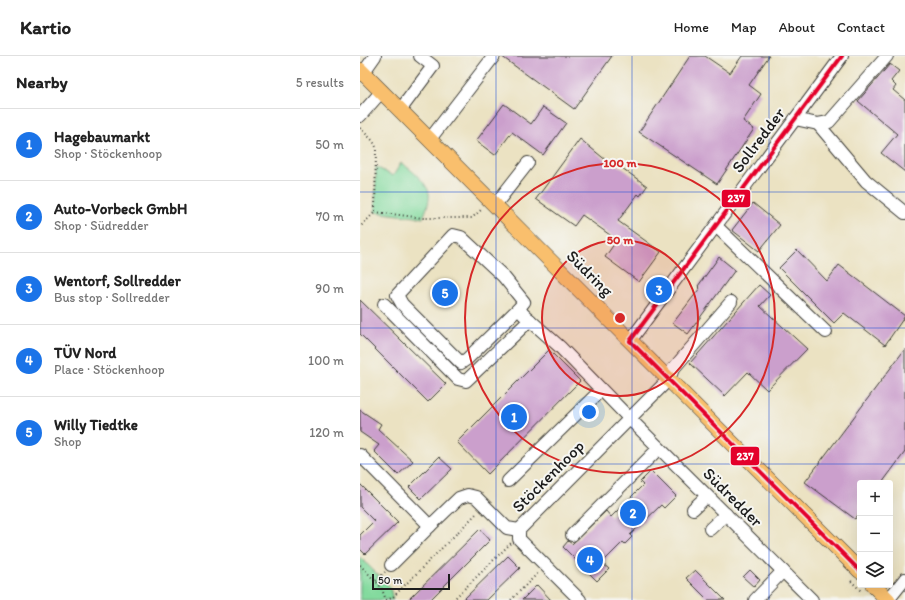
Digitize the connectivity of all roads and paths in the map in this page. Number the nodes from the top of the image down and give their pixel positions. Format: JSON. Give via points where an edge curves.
{"nodes":[{"id":1,"x":375,"y":56,"type":"edge"},
{"id":2,"x":420,"y":56,"type":"edge"},
{"id":3,"x":494,"y":56,"type":"edge"},
{"id":4,"x":842,"y":56,"type":"edge"},
{"id":5,"x":887,"y":56,"type":"edge"},
{"id":6,"x":362,"y":72,"type":"edge"},
{"id":7,"x":382,"y":91,"type":"junction"},
{"id":8,"x":400,"y":110,"type":"junction"},
{"id":9,"x":360,"y":116,"type":"edge"},
{"id":10,"x":794,"y":119,"type":"junction"},
{"id":11,"x":818,"y":124,"type":"junction"},
{"id":12,"x":360,"y":128,"type":"edge"},
{"id":13,"x":430,"y":139,"type":"junction"},
{"id":14,"x":528,"y":163,"type":"dead end"},
{"id":15,"x":493,"y":202,"type":"junction"},
{"id":16,"x":375,"y":212,"type":"junction"},
{"id":17,"x":905,"y":213,"type":"edge"},
{"id":18,"x":360,"y":226,"type":"edge"},
{"id":19,"x":716,"y":226,"type":"junction"},
{"id":20,"x":731,"y":302,"type":"dead end"},
{"id":21,"x":384,"y":304,"type":"dead end"},
{"id":22,"x":519,"y":308,"type":"junction"},
{"id":23,"x":530,"y":320,"type":"junction"},
{"id":24,"x":826,"y":332,"type":"dead end"},
{"id":25,"x":630,"y":341,"type":"junction"},
{"id":26,"x":669,"y":380,"type":"junction"},
{"id":27,"x":601,"y":390,"type":"junction"},
{"id":28,"x":630,"y":419,"type":"junction"},
{"id":29,"x":659,"y":448,"type":"junction"},
{"id":30,"x":360,"y":455,"type":"edge"},
{"id":31,"x":508,"y":481,"type":"dead end"},
{"id":32,"x":707,"y":496,"type":"junction"},
{"id":33,"x":484,"y":505,"type":"junction"},
{"id":34,"x":693,"y":509,"type":"dead end"},
{"id":35,"x":726,"y":514,"type":"junction"},
{"id":36,"x":430,"y":526,"type":"junction"},
{"id":37,"x":710,"y":529,"type":"dead end"},
{"id":38,"x":519,"y":535,"type":"junction"},
{"id":39,"x":572,"y":535,"type":"dead end"},
{"id":40,"x":360,"y":565,"type":"edge"},
{"id":41,"x":392,"y":565,"type":"dead end"},
{"id":42,"x":546,"y":565,"type":"junction"},
{"id":43,"x":857,"y":569,"type":"edge"},
{"id":44,"x":783,"y":571,"type":"junction"},
{"id":45,"x":905,"y":579,"type":"edge"},
{"id":46,"x":876,"y":588,"type":"edge"},
{"id":47,"x":386,"y":600,"type":"edge"},
{"id":48,"x":453,"y":600,"type":"edge"},
{"id":49,"x":511,"y":600,"type":"edge"},
{"id":50,"x":580,"y":600,"type":"edge"},
{"id":51,"x":755,"y":600,"type":"edge"},
{"id":52,"x":812,"y":600,"type":"edge"},
{"id":53,"x":888,"y":600,"type":"edge"}],
"edges":[{"from":1,"to":6,"type":"street"},
{"from":2,"to":8,"type":"street","via":[[433,66]]},
{"from":3,"to":13,"type":"street"},
{"from":4,"to":10,"type":"street","name":"Sollredder"},
{"from":5,"to":11,"type":"street","via":[[829,122]]},
{"from":6,"to":7,"type":"main road","name":"Südring"},
{"from":7,"to":8,"type":"main road","name":"Südring"},
{"from":7,"to":9,"type":"street"},
{"from":8,"to":13,"type":"main road","name":"Südring"},
{"from":10,"to":11,"type":"street"},
{"from":10,"to":19,"type":"street","name":"Sollredder"},
{"from":11,"to":17,"type":"street","via":[[866,180]]},
{"from":12,"to":16,"type":"path","via":[[376,147]]},
{"from":13,"to":15,"type":"main road","name":"Südring"},
{"from":14,"to":15,"type":"street"},
{"from":15,"to":16,"type":"path","via":[[472,218],[423,218]]},
{"from":15,"to":25,"type":"main road","name":"Südring"},
{"from":16,"to":18,"type":"path"},
{"from":19,"to":24,"type":"street"},
{"from":19,"to":25,"type":"street","name":"Sollredder"},
{"from":20,"to":26,"type":"street","name":"Stöckenhoop","via":[[673,369]]},
{"from":21,"to":23,"type":"street","via":[[458,379],[466,381]]},
{"from":22,"to":22,"type":"street","via":[[524,302],[503,276],[461,237],[453,234],[397,295],[402,304],[461,362]]},
{"from":22,"to":23,"type":"street","name":"Südredder"},
{"from":23,"to":27,"type":"street","name":"Südredder"},
{"from":25,"to":26,"type":"main road","name":"Südring"},
{"from":26,"to":28,"type":"street","name":"Stöckenhoop"},
{"from":26,"to":43,"type":"main road","name":"Südring"},
{"from":27,"to":28,"type":"street","name":"Südredder"},
{"from":27,"to":31,"type":"street"},
{"from":28,"to":29,"type":"street","name":"Südredder"},
{"from":28,"to":38,"type":"street","name":"Stöckenhoop"},
{"from":29,"to":32,"type":"street","name":"Südredder"},
{"from":29,"to":39,"type":"street"},
{"from":30,"to":36,"type":"street"},
{"from":32,"to":34,"type":"street"},
{"from":32,"to":35,"type":"street","name":"Südredder"},
{"from":33,"to":36,"type":"street","via":[[476,497],[468,495],[459,498]]},
{"from":33,"to":38,"type":"street","via":[[507,528]]},
{"from":33,"to":47,"type":"path","via":[[392,598]]},
{"from":35,"to":37,"type":"street"},
{"from":35,"to":44,"type":"street","name":"Südredder"},
{"from":36,"to":41,"type":"street"},
{"from":38,"to":42,"type":"street","name":"Stöckenhoop"},
{"from":38,"to":48,"type":"path"},
{"from":40,"to":47,"type":"path","via":[[381,587]]},
{"from":42,"to":49,"type":"path"},
{"from":42,"to":50,"type":"street","name":"Stöckenhoop"},
{"from":44,"to":51,"type":"street"},
{"from":44,"to":52,"type":"street","name":"Südredder"},
{"from":45,"to":53,"type":"street"},
{"from":46,"to":53,"type":"main road"}]}
